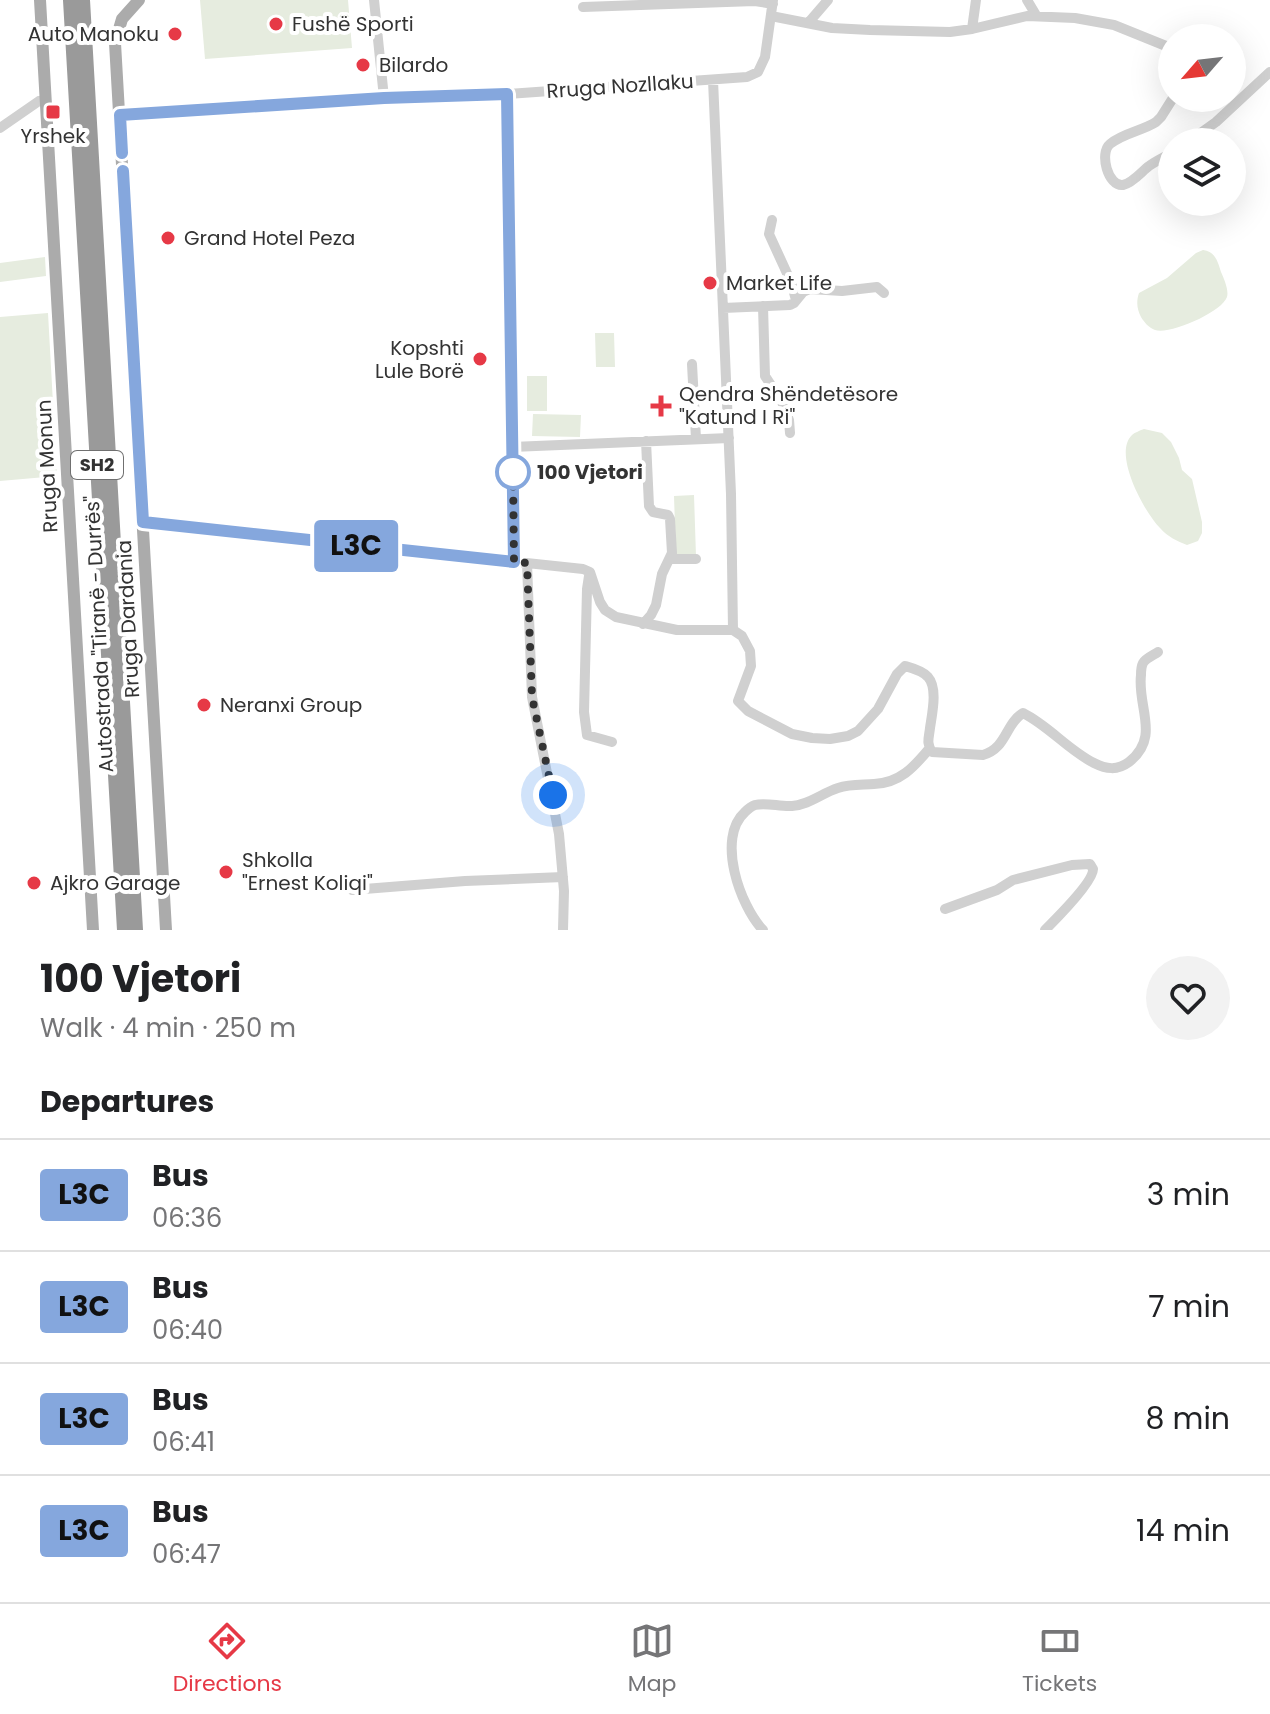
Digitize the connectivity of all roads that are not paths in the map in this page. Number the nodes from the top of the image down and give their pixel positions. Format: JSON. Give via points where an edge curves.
{"nodes":[{"id":1,"x":40,"y":0,"type":"edge"},
{"id":2,"x":70,"y":0,"type":"edge"},
{"id":3,"x":83,"y":0,"type":"edge"},
{"id":4,"x":139,"y":0,"type":"edge"},
{"id":5,"x":374,"y":0,"type":"edge"},
{"id":6,"x":828,"y":0,"type":"edge"},
{"id":7,"x":976,"y":0,"type":"edge"},
{"id":8,"x":1027,"y":0,"type":"edge"},
{"id":9,"x":773,"y":2,"type":"edge"},
{"id":10,"x":583,"y":7,"type":"dead end"},
{"id":11,"x":1036,"y":15,"type":"junction"},
{"id":12,"x":771,"y":16,"type":"junction"},
{"id":13,"x":809,"y":22,"type":"junction"},
{"id":14,"x":972,"y":29,"type":"junction"},
{"id":15,"x":1158,"y":43,"type":"edge"},
{"id":16,"x":1270,"y":72,"type":"edge"},
{"id":17,"x":713,"y":80,"type":"junction"},
{"id":18,"x":507,"y":94,"type":"junction"},
{"id":19,"x":384,"y":98,"type":"junction"},
{"id":20,"x":46,"y":100,"type":"junction"},
{"id":21,"x":1164,"y":112,"type":"edge"},
{"id":22,"x":120,"y":115,"type":"junction"},
{"id":23,"x":0,"y":128,"type":"edge"},
{"id":24,"x":1208,"y":128,"type":"edge"},
{"id":25,"x":1158,"y":161,"type":"edge"},
{"id":26,"x":772,"y":220,"type":"dead end"},
{"id":27,"x":884,"y":293,"type":"dead end"},
{"id":28,"x":796,"y":300,"type":"junction"},
{"id":29,"x":763,"y":306,"type":"junction"},
{"id":30,"x":723,"y":308,"type":"junction"},
{"id":31,"x":692,"y":364,"type":"dead end"},
{"id":32,"x":790,"y":433,"type":"dead end"},
{"id":33,"x":729,"y":438,"type":"junction"},
{"id":34,"x":696,"y":439,"type":"junction"},
{"id":35,"x":646,"y":441,"type":"junction"},
{"id":36,"x":512,"y":447,"type":"junction"},
{"id":37,"x":143,"y":522,"type":"junction"},
{"id":38,"x":670,"y":559,"type":"junction"},
{"id":39,"x":696,"y":559,"type":"dead end"},
{"id":40,"x":514,"y":562,"type":"junction"},
{"id":41,"x":527,"y":563,"type":"junction"},
{"id":42,"x":590,"y":572,"type":"junction"},
{"id":43,"x":643,"y":624,"type":"junction"},
{"id":44,"x":733,"y":630,"type":"junction"},
{"id":45,"x":1158,"y":652,"type":"dead end"},
{"id":46,"x":612,"y":742,"type":"dead end"},
{"id":47,"x":929,"y":749,"type":"junction"},
{"id":48,"x":563,"y":877,"type":"junction"},
{"id":49,"x":352,"y":890,"type":"dead end"},
{"id":50,"x":945,"y":909,"type":"dead end"},
{"id":51,"x":93,"y":930,"type":"edge"},
{"id":52,"x":124,"y":930,"type":"edge"},
{"id":53,"x":136,"y":930,"type":"edge"},
{"id":54,"x":166,"y":930,"type":"edge"},
{"id":55,"x":563,"y":930,"type":"edge"},
{"id":56,"x":763,"y":930,"type":"edge"},
{"id":57,"x":1045,"y":930,"type":"edge"}],
"edges":[{"from":1,"to":20,"type":"main road","name":"Rruga Monun"},
{"from":2,"to":52,"type":"highway","name":"Autostrada \"Tiranë - Durrës\"","number":"SH2"},
{"from":3,"to":53,"type":"highway","name":"Autostrada \"Tiranë - Durrës\"","number":"SH2"},
{"from":4,"to":22,"type":"main road","name":"Rruga Dardania","via":[[122,19],[116,38]]},
{"from":5,"to":19,"type":"street"},
{"from":6,"to":13,"type":"street"},
{"from":7,"to":14,"type":"street"},
{"from":8,"to":11,"type":"street"},
{"from":9,"to":10,"type":"street"},
{"from":9,"to":12,"type":"street","name":"Rruga Nozllaku"},
{"from":11,"to":14,"type":"street"},
{"from":11,"to":15,"type":"street","via":[[1106,23]]},
{"from":12,"to":13,"type":"street"},
{"from":12,"to":17,"type":"street","name":"Rruga Nozllaku","via":[[758,72]]},
{"from":13,"to":14,"type":"street","via":[[870,30]]},
{"from":16,"to":24,"type":"street"},
{"from":17,"to":18,"type":"street","name":"Rruga Nozllaku"},
{"from":17,"to":30,"type":"street"},
{"from":18,"to":19,"type":"street","name":"Rruga Nozllaku"},
{"from":18,"to":36,"type":"street"},
{"from":19,"to":22,"type":"street","name":"Rruga Nozllaku"},
{"from":20,"to":23,"type":"street"},
{"from":20,"to":51,"type":"main road","name":"Rruga Monun"},
{"from":21,"to":25,"type":"street","via":[[1156,122],[1111,143],[1104,156],[1112,179],[1123,185]]},
{"from":22,"to":37,"type":"main road","name":"Rruga Dardania"},
{"from":26,"to":28,"type":"street","via":[[769,234]]},
{"from":27,"to":28,"type":"street","via":[[877,287],[810,289]]},
{"from":28,"to":29,"type":"street"},
{"from":29,"to":30,"type":"street"},
{"from":29,"to":32,"type":"street","via":[[765,376],[782,402]]},
{"from":30,"to":33,"type":"street"},
{"from":31,"to":34,"type":"street"},
{"from":33,"to":34,"type":"street"},
{"from":33,"to":44,"type":"street"},
{"from":34,"to":35,"type":"street"},
{"from":35,"to":36,"type":"street"},
{"from":35,"to":38,"type":"street","via":[[649,506],[670,519]]},
{"from":36,"to":40,"type":"street"},
{"from":37,"to":40,"type":"street"},
{"from":37,"to":54,"type":"main road","name":"Rruga Dardania"},
{"from":38,"to":39,"type":"street"},
{"from":38,"to":43,"type":"street","via":[[656,605]]},
{"from":40,"to":41,"type":"street"},
{"from":41,"to":42,"type":"street"},
{"from":41,"to":48,"type":"street","via":[[532,697],[554,800]]},
{"from":42,"to":43,"type":"street","via":[[605,610]]},
{"from":42,"to":46,"type":"street","via":[[584,712],[587,735]]},
{"from":43,"to":44,"type":"street"},
{"from":44,"to":47,"type":"street","via":[[746,642],[751,659],[738,701],[803,737],[848,736],[878,709],[901,669],[927,675],[933,694]]},
{"from":45,"to":47,"type":"street","via":[[1142,665],[1145,741],[1125,765],[1109,769],[1091,762],[1023,713],[989,753]]},
{"from":47,"to":56,"type":"street","via":[[906,774],[886,784],[845,786],[799,805],[755,805],[740,816],[733,833],[735,870],[749,912]]},
{"from":48,"to":49,"type":"street"},
{"from":48,"to":55,"type":"street"},
{"from":50,"to":57,"type":"street","via":[[1013,880],[1090,864],[1093,873],[1085,885]]}]}
